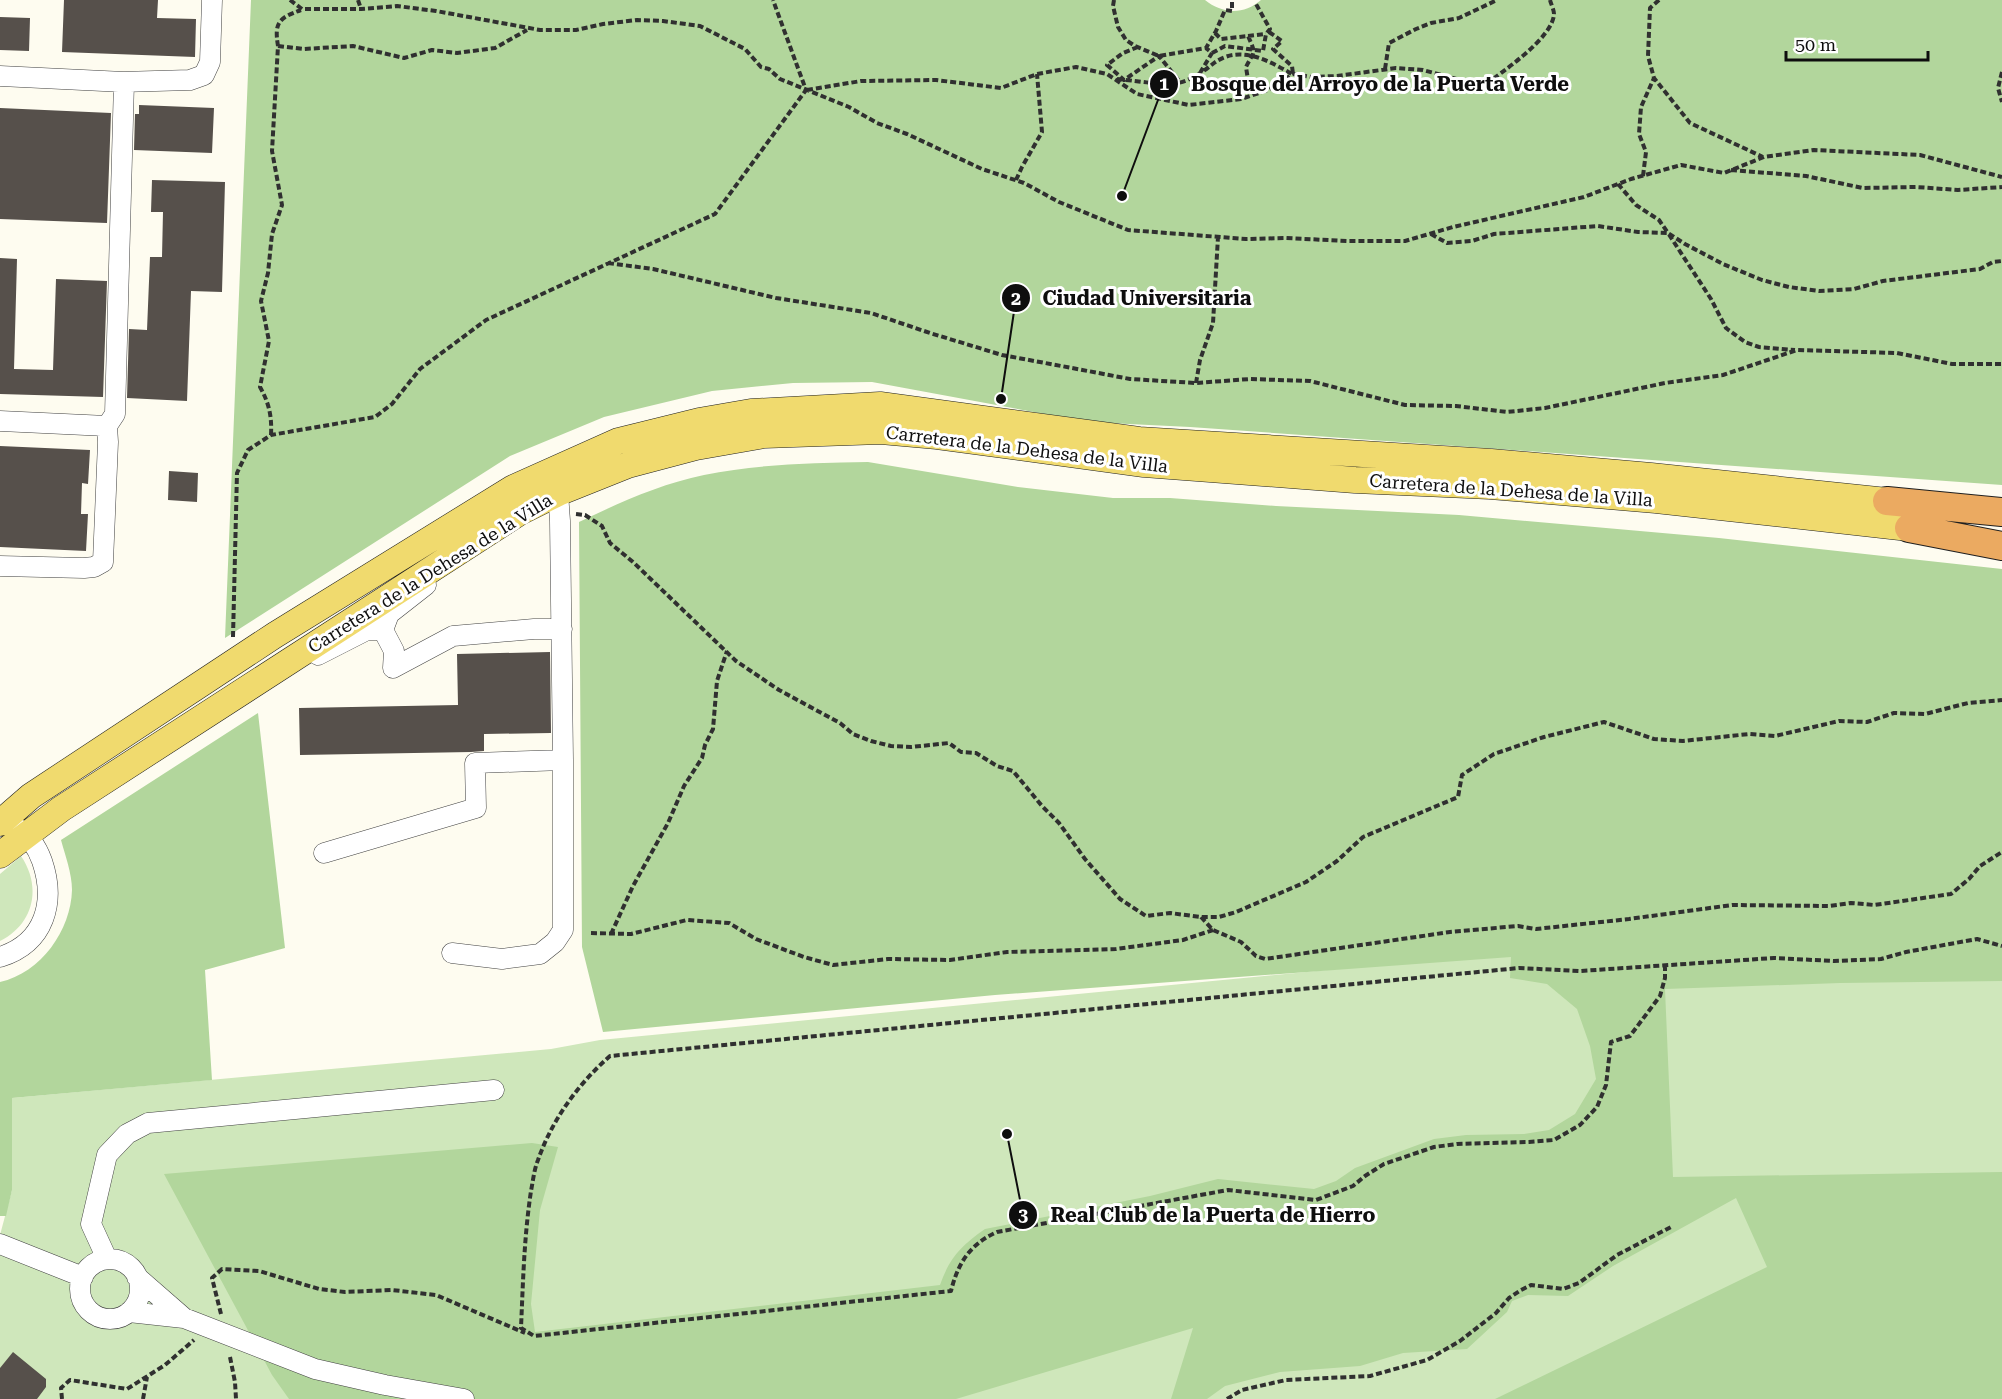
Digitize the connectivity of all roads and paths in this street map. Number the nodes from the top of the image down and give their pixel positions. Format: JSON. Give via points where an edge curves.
{"nodes":[{"id":1,"x":213,"y":0,"type":"edge"},
{"id":2,"x":290,"y":0,"type":"edge"},
{"id":3,"x":358,"y":0,"type":"edge"},
{"id":4,"x":773,"y":0,"type":"edge"},
{"id":5,"x":1114,"y":0,"type":"edge"},
{"id":6,"x":1232,"y":0,"type":"edge"},
{"id":7,"x":1497,"y":0,"type":"edge"},
{"id":8,"x":1550,"y":0,"type":"edge"},
{"id":9,"x":1649,"y":0,"type":"edge"},
{"id":10,"x":1659,"y":0,"type":"edge"},
{"id":11,"x":1256,"y":4,"type":"dead end"},
{"id":12,"x":1650,"y":8,"type":"junction"},
{"id":13,"x":302,"y":9,"type":"junction"},
{"id":14,"x":361,"y":9,"type":"junction"},
{"id":15,"x":528,"y":29,"type":"junction"},
{"id":16,"x":1215,"y":33,"type":"junction"},
{"id":17,"x":1267,"y":33,"type":"junction"},
{"id":18,"x":1248,"y":36,"type":"junction"},
{"id":19,"x":278,"y":46,"type":"junction"},
{"id":20,"x":1139,"y":47,"type":"junction"},
{"id":21,"x":1206,"y":48,"type":"junction"},
{"id":22,"x":1273,"y":49,"type":"junction"},
{"id":23,"x":1263,"y":51,"type":"junction"},
{"id":24,"x":1212,"y":53,"type":"junction"},
{"id":25,"x":1254,"y":53,"type":"junction"},
{"id":26,"x":1159,"y":56,"type":"junction"},
{"id":27,"x":1384,"y":69,"type":"junction"},
{"id":28,"x":2002,"y":72,"type":"edge"},
{"id":29,"x":1200,"y":73,"type":"junction"},
{"id":30,"x":1037,"y":74,"type":"junction"},
{"id":31,"x":1293,"y":74,"type":"junction"},
{"id":32,"x":0,"y":76,"type":"edge"},
{"id":33,"x":1654,"y":78,"type":"junction"},
{"id":34,"x":1115,"y":79,"type":"junction"},
{"id":35,"x":1124,"y":80,"type":"junction"},
{"id":36,"x":120,"y":82,"type":"junction"},
{"id":37,"x":1180,"y":82,"type":"junction"},
{"id":38,"x":806,"y":90,"type":"junction"},
{"id":39,"x":1255,"y":94,"type":"junction"},
{"id":40,"x":2002,"y":102,"type":"edge"},
{"id":41,"x":1764,"y":157,"type":"junction"},
{"id":42,"x":1730,"y":170,"type":"junction"},
{"id":43,"x":1643,"y":176,"type":"junction"},
{"id":44,"x":2002,"y":177,"type":"edge"},
{"id":45,"x":1016,"y":180,"type":"junction"},
{"id":46,"x":1618,"y":184,"type":"junction"},
{"id":47,"x":2002,"y":187,"type":"edge"},
{"id":48,"x":1668,"y":233,"type":"junction"},
{"id":49,"x":1430,"y":234,"type":"junction"},
{"id":50,"x":1218,"y":237,"type":"junction"},
{"id":51,"x":2002,"y":261,"type":"edge"},
{"id":52,"x":608,"y":264,"type":"junction"},
{"id":53,"x":1797,"y":351,"type":"junction"},
{"id":54,"x":2002,"y":364,"type":"edge"},
{"id":55,"x":1196,"y":383,"type":"junction"},
{"id":56,"x":0,"y":421,"type":"edge"},
{"id":57,"x":107,"y":426,"type":"junction"},
{"id":58,"x":271,"y":435,"type":"junction"},
{"id":59,"x":558,"y":493,"type":"junction"},
{"id":60,"x":2002,"y":497,"type":"edge"},
{"id":61,"x":1887,"y":501,"type":"junction"},
{"id":62,"x":520,"y":512,"type":"junction"},
{"id":63,"x":2002,"y":512,"type":"edge"},
{"id":64,"x":575,"y":514,"type":"dead end"},
{"id":65,"x":1909,"y":528,"type":"junction"},
{"id":66,"x":2002,"y":536,"type":"edge"},
{"id":67,"x":2002,"y":546,"type":"edge"},
{"id":68,"x":0,"y":566,"type":"edge"},
{"id":69,"x":562,"y":629,"type":"junction"},
{"id":70,"x":383,"y":630,"type":"junction"},
{"id":71,"x":232,"y":637,"type":"dead end"},
{"id":72,"x":727,"y":651,"type":"junction"},
{"id":73,"x":240,"y":694,"type":"junction"},
{"id":74,"x":2002,"y":700,"type":"edge"},
{"id":75,"x":563,"y":760,"type":"junction"},
{"id":76,"x":1,"y":820,"type":"edge"},
{"id":77,"x":28,"y":834,"type":"junction"},
{"id":78,"x":2002,"y":852,"type":"edge"},
{"id":79,"x":324,"y":853,"type":"dead end"},
{"id":80,"x":0,"y":855,"type":"edge"},
{"id":81,"x":1201,"y":917,"type":"junction"},
{"id":82,"x":1213,"y":930,"type":"junction"},
{"id":83,"x":591,"y":933,"type":"dead end"},
{"id":84,"x":610,"y":933,"type":"junction"},
{"id":85,"x":2002,"y":946,"type":"edge"},
{"id":86,"x":452,"y":953,"type":"dead end"},
{"id":87,"x":0,"y":957,"type":"edge"},
{"id":88,"x":1665,"y":965,"type":"junction"},
{"id":89,"x":494,"y":1090,"type":"dead end"},
{"id":90,"x":1671,"y":1227,"type":"dead end"},
{"id":91,"x":0,"y":1244,"type":"edge"},
{"id":92,"x":107,"y":1259,"type":"junction"},
{"id":93,"x":83,"y":1277,"type":"junction"},
{"id":94,"x":137,"y":1277,"type":"junction"},
{"id":95,"x":129,"y":1312,"type":"junction"},
{"id":96,"x":184,"y":1318,"type":"junction"},
{"id":97,"x":217,"y":1331,"type":"junction"},
{"id":98,"x":534,"y":1336,"type":"junction"},
{"id":99,"x":147,"y":1376,"type":"junction"},
{"id":100,"x":62,"y":1399,"type":"edge"},
{"id":101,"x":143,"y":1399,"type":"edge"},
{"id":102,"x":236,"y":1399,"type":"edge"},
{"id":103,"x":464,"y":1399,"type":"edge"},
{"id":104,"x":1227,"y":1399,"type":"edge"}],
"edges":[{"from":1,"to":36,"type":"street","via":[[210,62],[204,75],[190,80]]},
{"from":2,"to":13,"type":"path"},
{"from":3,"to":14,"type":"path"},
{"from":4,"to":38,"type":"path"},
{"from":5,"to":20,"type":"path","via":[[1116,21],[1123,36]]},
{"from":6,"to":16,"type":"path","via":[[1232,11],[1225,10]]},
{"from":7,"to":27,"type":"path","via":[[1459,18],[1416,29],[1389,43]]},
{"from":8,"to":27,"type":"path","via":[[1554,14],[1546,34],[1483,86],[1423,70]]},
{"from":9,"to":12,"type":"path"},
{"from":10,"to":12,"type":"path"},
{"from":11,"to":17,"type":"path","via":[[1270,29]]},
{"from":12,"to":33,"type":"path","via":[[1648,56]]},
{"from":13,"to":14,"type":"path"},
{"from":13,"to":19,"type":"path","via":[[284,16],[275,31]]},
{"from":14,"to":15,"type":"path","via":[[397,6]]},
{"from":15,"to":19,"type":"path","via":[[495,48],[457,53],[432,50],[404,58],[353,46]]},
{"from":15,"to":38,"type":"path","via":[[576,30],[637,20],[700,26],[745,49],[761,67],[780,79]]},
{"from":16,"to":18,"type":"path","via":[[1221,39]]},
{"from":16,"to":21,"type":"path"},
{"from":17,"to":18,"type":"path"},
{"from":17,"to":22,"type":"path","via":[[1282,41]]},
{"from":17,"to":23,"type":"path"},
{"from":18,"to":25,"type":"path"},
{"from":19,"to":58,"type":"path","via":[[272,151],[282,205],[272,234],[261,300],[269,341],[260,387],[269,403]]},
{"from":20,"to":26,"type":"path"},
{"from":20,"to":35,"type":"path","via":[[1107,65]]},
{"from":21,"to":24,"type":"path"},
{"from":21,"to":26,"type":"path"},
{"from":22,"to":23,"type":"path"},
{"from":22,"to":31,"type":"path","via":[[1292,66]]},
{"from":23,"to":25,"type":"path"},
{"from":24,"to":25,"type":"path","via":[[1225,46]]},
{"from":24,"to":29,"type":"path"},
{"from":25,"to":29,"type":"path","via":[[1228,56]]},
{"from":25,"to":31,"type":"path"},
{"from":25,"to":39,"type":"path","via":[[1246,67],[1248,80],[1244,85]]},
{"from":26,"to":35,"type":"path"},
{"from":26,"to":37,"type":"path"},
{"from":27,"to":31,"type":"path","via":[[1337,76]]},
{"from":28,"to":40,"type":"path","via":[[1998,88]]},
{"from":29,"to":37,"type":"path"},
{"from":30,"to":34,"type":"path","via":[[1076,68]]},
{"from":30,"to":38,"type":"path","via":[[1001,88],[936,80],[861,81]]},
{"from":30,"to":45,"type":"path","via":[[1042,132]]},
{"from":31,"to":39,"type":"path"},
{"from":32,"to":36,"type":"street"},
{"from":33,"to":41,"type":"path","via":[[1690,123]]},
{"from":33,"to":43,"type":"path","via":[[1641,107],[1639,134],[1646,152]]},
{"from":34,"to":35,"type":"path"},
{"from":34,"to":39,"type":"path","via":[[1137,94],[1189,105]]},
{"from":35,"to":37,"type":"path"},
{"from":36,"to":57,"type":"street","via":[[124,82],[115,414]]},
{"from":38,"to":45,"type":"path","via":[[982,169]]},
{"from":38,"to":52,"type":"path","via":[[715,214]]},
{"from":41,"to":42,"type":"path"},
{"from":41,"to":44,"type":"path","via":[[1814,150],[1920,154]]},
{"from":42,"to":43,"type":"path","via":[[1724,173],[1681,165]]},
{"from":42,"to":47,"type":"path","via":[[1806,176],[1863,189]]},
{"from":43,"to":46,"type":"path"},
{"from":45,"to":50,"type":"path","via":[[1128,230]]},
{"from":46,"to":48,"type":"path"},
{"from":46,"to":49,"type":"path","via":[[1584,197]]},
{"from":48,"to":49,"type":"path","via":[[1598,226],[1494,234],[1472,242],[1447,243]]},
{"from":48,"to":51,"type":"path","via":[[1723,264],[1762,280],[1819,291],[1980,270]]},
{"from":48,"to":53,"type":"path","via":[[1726,328],[1759,347]]},
{"from":49,"to":50,"type":"path","via":[[1405,241]]},
{"from":50,"to":55,"type":"path","via":[[1213,323]]},
{"from":52,"to":55,"type":"path","via":[[871,313],[1002,355],[1130,379]]},
{"from":52,"to":58,"type":"path","via":[[486,320],[420,369],[393,404],[375,417]]},
{"from":53,"to":54,"type":"path","via":[[1897,353],[1952,364]]},
{"from":53,"to":55,"type":"path","via":[[1723,375],[1507,412],[1405,405],[1310,381],[1250,379]]},
{"from":56,"to":57,"type":"street"},
{"from":57,"to":68,"type":"street","via":[[103,562],[84,568]]},
{"from":58,"to":71,"type":"path","via":[[248,450],[237,473]]},
{"from":59,"to":62,"type":"main road","name":"Carretera de la Dehesa de la Villa"},
{"from":59,"to":65,"type":"main road","name":"Carretera de la Dehesa de la Villa","via":[[628,465],[696,447],[764,435],[881,431],[1144,464],[1490,486]]},
{"from":59,"to":69,"type":"street"},
{"from":60,"to":61,"type":"highway"},
{"from":61,"to":63,"type":"highway"},
{"from":61,"to":76,"type":"main road","name":"Carretera de la Dehesa de la Villa","via":[[1491,462],[1139,440],[880,405],[751,412],[618,441],[513,488],[275,635],[31,796]]},
{"from":62,"to":70,"type":"street","via":[[389,614]]},
{"from":62,"to":73,"type":"main road","name":"Carretera de la Dehesa de la Villa"},
{"from":64,"to":72,"type":"path","via":[[585,515],[602,526],[610,543]]},
{"from":65,"to":66,"type":"highway"},
{"from":65,"to":67,"type":"highway"},
{"from":69,"to":70,"type":"street","via":[[453,636],[393,668],[394,651]]},
{"from":69,"to":75,"type":"street"},
{"from":70,"to":73,"type":"street","via":[[367,630]]},
{"from":72,"to":81,"type":"path","via":[[779,690],[840,723],[853,735],[891,746],[950,743],[961,752],[976,753],[1013,771],[1120,899],[1146,916],[1170,913]]},
{"from":72,"to":84,"type":"path","via":[[717,681],[713,729],[702,758]]},
{"from":73,"to":77,"type":"main road","name":"Carretera de la Dehesa de la Villa"},
{"from":74,"to":81,"type":"path","via":[[1968,703],[1925,714],[1894,713],[1867,722],[1839,721],[1775,736],[1654,739],[1604,722],[1554,734],[1494,754],[1462,775],[1458,797],[1363,837],[1306,882],[1236,912]]},
{"from":75,"to":79,"type":"street","via":[[475,763],[476,808]]},
{"from":75,"to":86,"type":"street","via":[[563,930],[540,954],[502,959]]},
{"from":76,"to":77,"type":"street","name":"Carretera de la Dehesa de la Villa"},
{"from":77,"to":80,"type":"main road"},
{"from":77,"to":87,"type":"street","via":[[45,870],[47,908],[27,942]]},
{"from":78,"to":82,"type":"path","via":[[1980,866],[1951,894],[1874,905],[1732,905],[1536,929],[1518,926],[1450,932],[1265,959],[1241,942]]},
{"from":81,"to":82,"type":"path"},
{"from":82,"to":84,"type":"path","via":[[1183,940],[1116,949],[1007,952],[950,960],[888,959],[833,965],[756,939],[729,923],[687,920],[631,934]]},
{"from":83,"to":84,"type":"path"},
{"from":85,"to":88,"type":"path","via":[[1977,939],[1881,959],[1774,958]]},
{"from":88,"to":98,"type":"path","via":[[1660,996],[1630,1036],[1611,1041],[1606,1085],[1597,1107],[1580,1125],[1554,1140],[1434,1147],[1384,1164],[1353,1186],[1316,1200],[1228,1190],[997,1232],[984,1238],[963,1258],[951,1291]]},
{"from":88,"to":98,"type":"path","via":[[1580,971],[1519,968],[610,1056],[588,1075],[564,1108],[537,1162],[524,1248],[521,1328]]},
{"from":89,"to":92,"type":"street","via":[[148,1123],[126,1134],[107,1155],[91,1224]]},
{"from":90,"to":104,"type":"path","via":[[1617,1255],[1579,1283],[1563,1289],[1531,1285],[1521,1290],[1460,1341],[1427,1360],[1370,1376],[1286,1380],[1242,1390]]},
{"from":91,"to":93,"type":"street"},
{"from":92,"to":93,"type":"street","via":[[88,1268]]},
{"from":92,"to":94,"type":"street","via":[[124,1263]]},
{"from":93,"to":95,"type":"street","via":[[81,1296],[92,1313],[110,1319]]},
{"from":94,"to":95,"type":"street","via":[[139,1296]]},
{"from":94,"to":96,"type":"street"},
{"from":95,"to":96,"type":"street"},
{"from":96,"to":97,"type":"street"},
{"from":97,"to":98,"type":"path","via":[[212,1278],[222,1269],[259,1271],[319,1289],[436,1295]]},
{"from":97,"to":99,"type":"path"},
{"from":97,"to":102,"type":"path","via":[[235,1382]]},
{"from":97,"to":103,"type":"street","via":[[315,1369]]},
{"from":99,"to":100,"type":"path","via":[[127,1389],[70,1380],[61,1388]]},
{"from":99,"to":101,"type":"path"}]}
